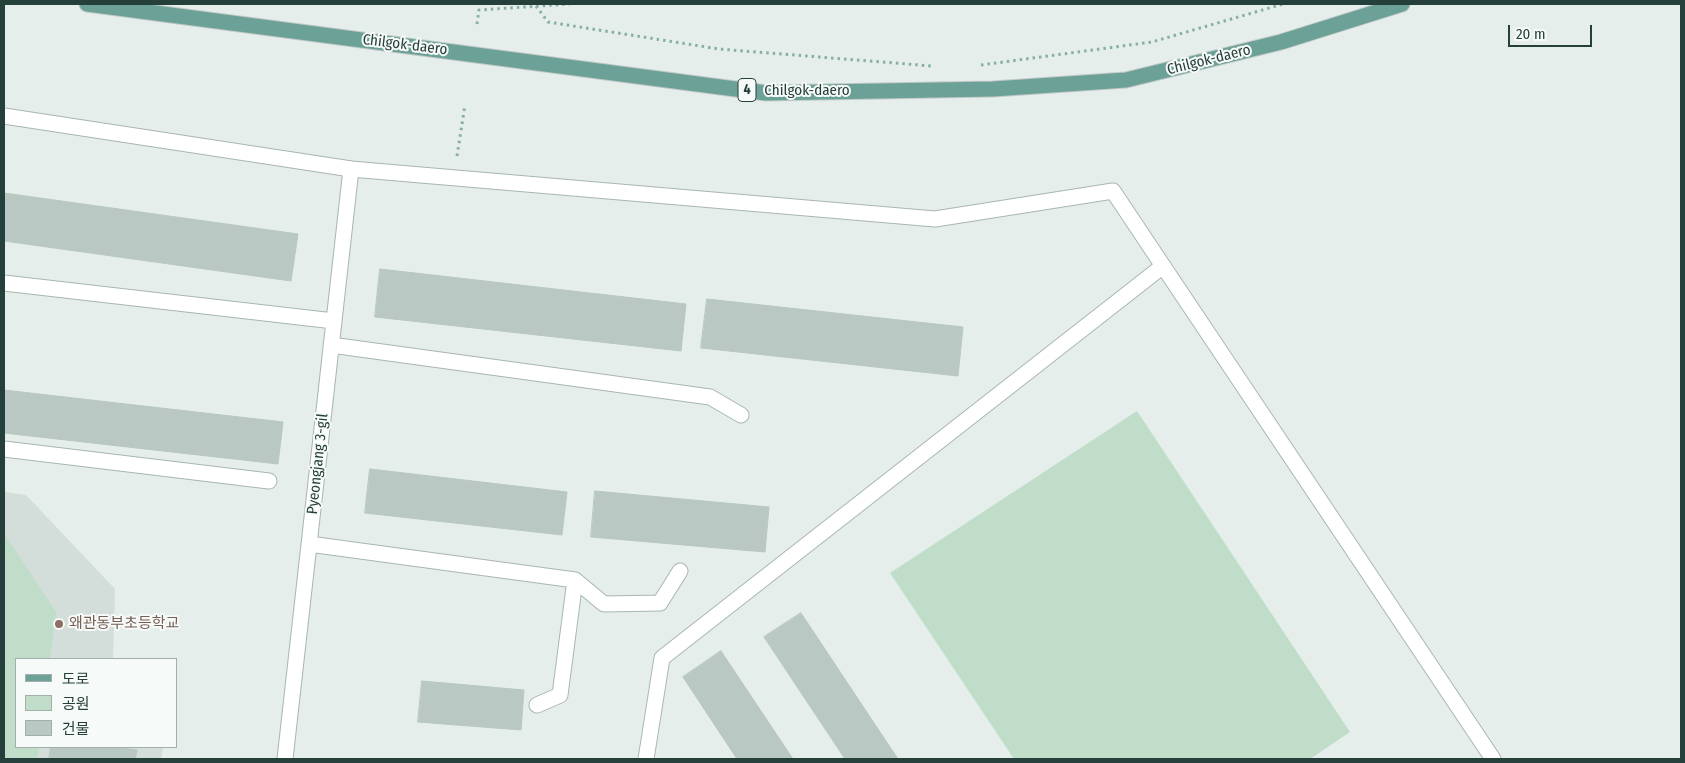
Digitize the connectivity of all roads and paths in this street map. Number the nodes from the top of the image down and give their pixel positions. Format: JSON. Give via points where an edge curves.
{"nodes":[{"id":1,"x":87,"y":4,"type":"edge"},
{"id":2,"x":570,"y":4,"type":"edge"},
{"id":3,"x":1284,"y":4,"type":"edge"},
{"id":4,"x":1402,"y":4,"type":"edge"},
{"id":5,"x":536,"y":6,"type":"junction"},
{"id":6,"x":477,"y":24,"type":"dead end"},
{"id":7,"x":978,"y":66,"type":"dead end"},
{"id":8,"x":940,"y":67,"type":"dead end"},
{"id":9,"x":465,"y":105,"type":"dead end"},
{"id":10,"x":4,"y":116,"type":"edge"},
{"id":11,"x":351,"y":169,"type":"junction"},
{"id":12,"x":454,"y":178,"type":"junction"},
{"id":13,"x":1163,"y":266,"type":"junction"},
{"id":14,"x":4,"y":283,"type":"edge"},
{"id":15,"x":334,"y":321,"type":"junction"},
{"id":16,"x":331,"y":345,"type":"junction"},
{"id":17,"x":741,"y":415,"type":"dead end"},
{"id":18,"x":4,"y":449,"type":"edge"},
{"id":19,"x":269,"y":481,"type":"dead end"},
{"id":20,"x":309,"y":544,"type":"junction"},
{"id":21,"x":680,"y":571,"type":"dead end"},
{"id":22,"x":575,"y":580,"type":"junction"},
{"id":23,"x":537,"y":705,"type":"dead end"},
{"id":24,"x":285,"y":759,"type":"edge"},
{"id":25,"x":646,"y":759,"type":"edge"},
{"id":26,"x":1493,"y":759,"type":"edge"}],
"edges":[{"from":1,"to":4,"type":"main road","name":"Chilgok-daero","number":"4","via":[[766,92],[993,89],[1126,80],[1281,42]]},
{"from":2,"to":5,"type":"path"},
{"from":3,"to":7,"type":"path","via":[[1152,42]]},
{"from":5,"to":6,"type":"path","via":[[479,10]]},
{"from":5,"to":8,"type":"path","via":[[548,22],[719,49]]},
{"from":9,"to":12,"type":"path"},
{"from":10,"to":11,"type":"street"},
{"from":11,"to":12,"type":"street"},
{"from":11,"to":15,"type":"street","name":"Pyeongjang 3-gil"},
{"from":12,"to":13,"type":"street","via":[[935,219],[1113,191]]},
{"from":13,"to":25,"type":"street","via":[[662,658]]},
{"from":13,"to":26,"type":"street"},
{"from":14,"to":15,"type":"street"},
{"from":15,"to":16,"type":"street","name":"Pyeongjang 3-gil"},
{"from":16,"to":17,"type":"street","via":[[710,397]]},
{"from":16,"to":20,"type":"street","name":"Pyeongjang 3-gil"},
{"from":18,"to":19,"type":"street"},
{"from":20,"to":22,"type":"street"},
{"from":20,"to":24,"type":"street","name":"Pyeongjang 3-gil"},
{"from":21,"to":22,"type":"street","via":[[660,603],[604,604]]},
{"from":22,"to":23,"type":"street","via":[[560,695]]}]}
